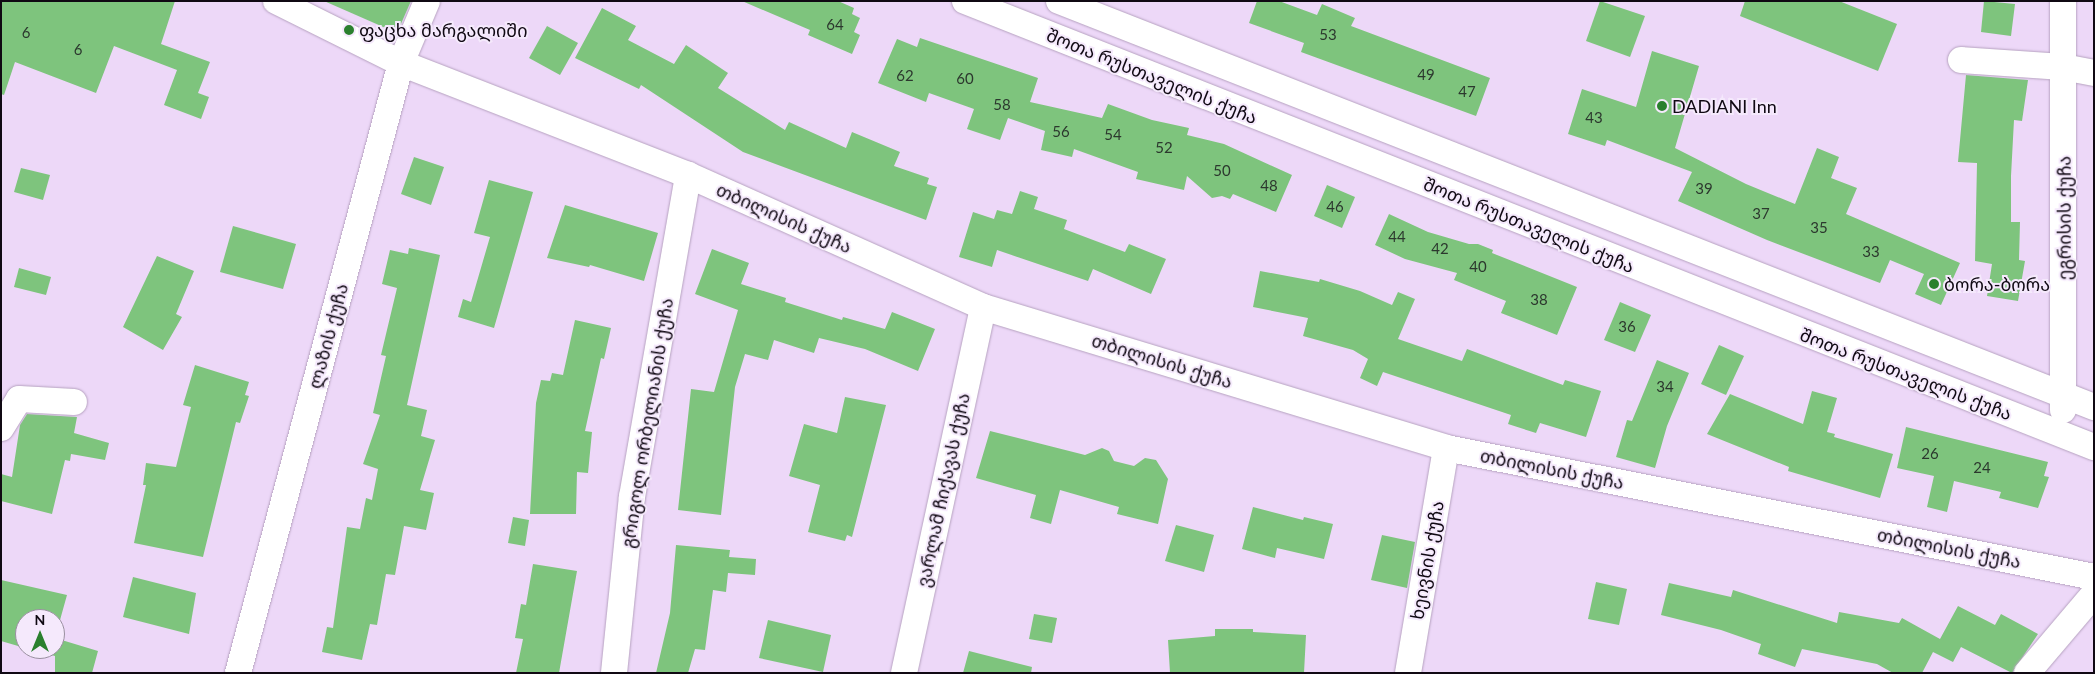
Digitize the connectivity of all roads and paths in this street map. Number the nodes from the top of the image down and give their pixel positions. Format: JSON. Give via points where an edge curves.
{"nodes":[{"id":1,"x":276,"y":1,"type":"edge"},
{"id":2,"x":426,"y":1,"type":"edge"},
{"id":3,"x":965,"y":1,"type":"edge"},
{"id":4,"x":1059,"y":1,"type":"edge"},
{"id":5,"x":2063,"y":1,"type":"edge"},
{"id":6,"x":1961,"y":60,"type":"dead end"},
{"id":7,"x":401,"y":63,"type":"junction"},
{"id":8,"x":2063,"y":67,"type":"junction"},
{"id":9,"x":2094,"y":73,"type":"edge"},
{"id":10,"x":688,"y":175,"type":"junction"},
{"id":11,"x":983,"y":307,"type":"junction"},
{"id":12,"x":2064,"y":394,"type":"junction"},
{"id":13,"x":74,"y":402,"type":"dead end"},
{"id":14,"x":2094,"y":406,"type":"edge"},
{"id":15,"x":1,"y":428,"type":"edge"},
{"id":16,"x":2061,"y":435,"type":"junction"},
{"id":17,"x":2094,"y":447,"type":"edge"},
{"id":18,"x":1446,"y":448,"type":"junction"},
{"id":19,"x":2094,"y":577,"type":"edge"},
{"id":20,"x":2094,"y":594,"type":"edge"},
{"id":21,"x":238,"y":673,"type":"edge"},
{"id":22,"x":614,"y":673,"type":"edge"},
{"id":23,"x":904,"y":673,"type":"edge"},
{"id":24,"x":1408,"y":673,"type":"edge"},
{"id":25,"x":2027,"y":673,"type":"edge"}],
"edges":[{"from":1,"to":7,"type":"street","name":"თბილისის ქუჩა"},
{"from":2,"to":7,"type":"street","name":"ლაზის ქუჩა"},
{"from":3,"to":16,"type":"street","name":"შოთა რუსთაველის ქუჩა"},
{"from":4,"to":12,"type":"street","name":"შოთა რუსთაველის ქუჩა"},
{"from":5,"to":8,"type":"street","name":"ეგრისის ქუჩა"},
{"from":6,"to":8,"type":"street"},
{"from":7,"to":10,"type":"street","name":"თბილისის ქუჩა"},
{"from":7,"to":21,"type":"street","name":"ლაზის ქუჩა"},
{"from":8,"to":9,"type":"street"},
{"from":8,"to":12,"type":"street","name":"ეგრისის ქუჩა"},
{"from":10,"to":11,"type":"street","name":"თბილისის ქუჩა"},
{"from":10,"to":22,"type":"street","name":"გრიგოლ ორბელიანის ქუჩა","via":[[632,497]]},
{"from":11,"to":18,"type":"street","name":"თბილისის ქუჩა"},
{"from":11,"to":23,"type":"street","name":"ვარლამ ჩიქავას ქუჩა"},
{"from":12,"to":14,"type":"street","name":"შოთა რუსთაველის ქუჩა"},
{"from":12,"to":16,"type":"street","name":"ეგრისის ქუჩა"},
{"from":13,"to":15,"type":"street","via":[[19,399]]},
{"from":16,"to":17,"type":"street","name":"შოთა რუსთაველის ქუჩა"},
{"from":18,"to":19,"type":"street","name":"თბილისის ქუჩა"},
{"from":18,"to":24,"type":"street","name":"ხეივნის ქუჩა"},
{"from":20,"to":25,"type":"street"}]}
